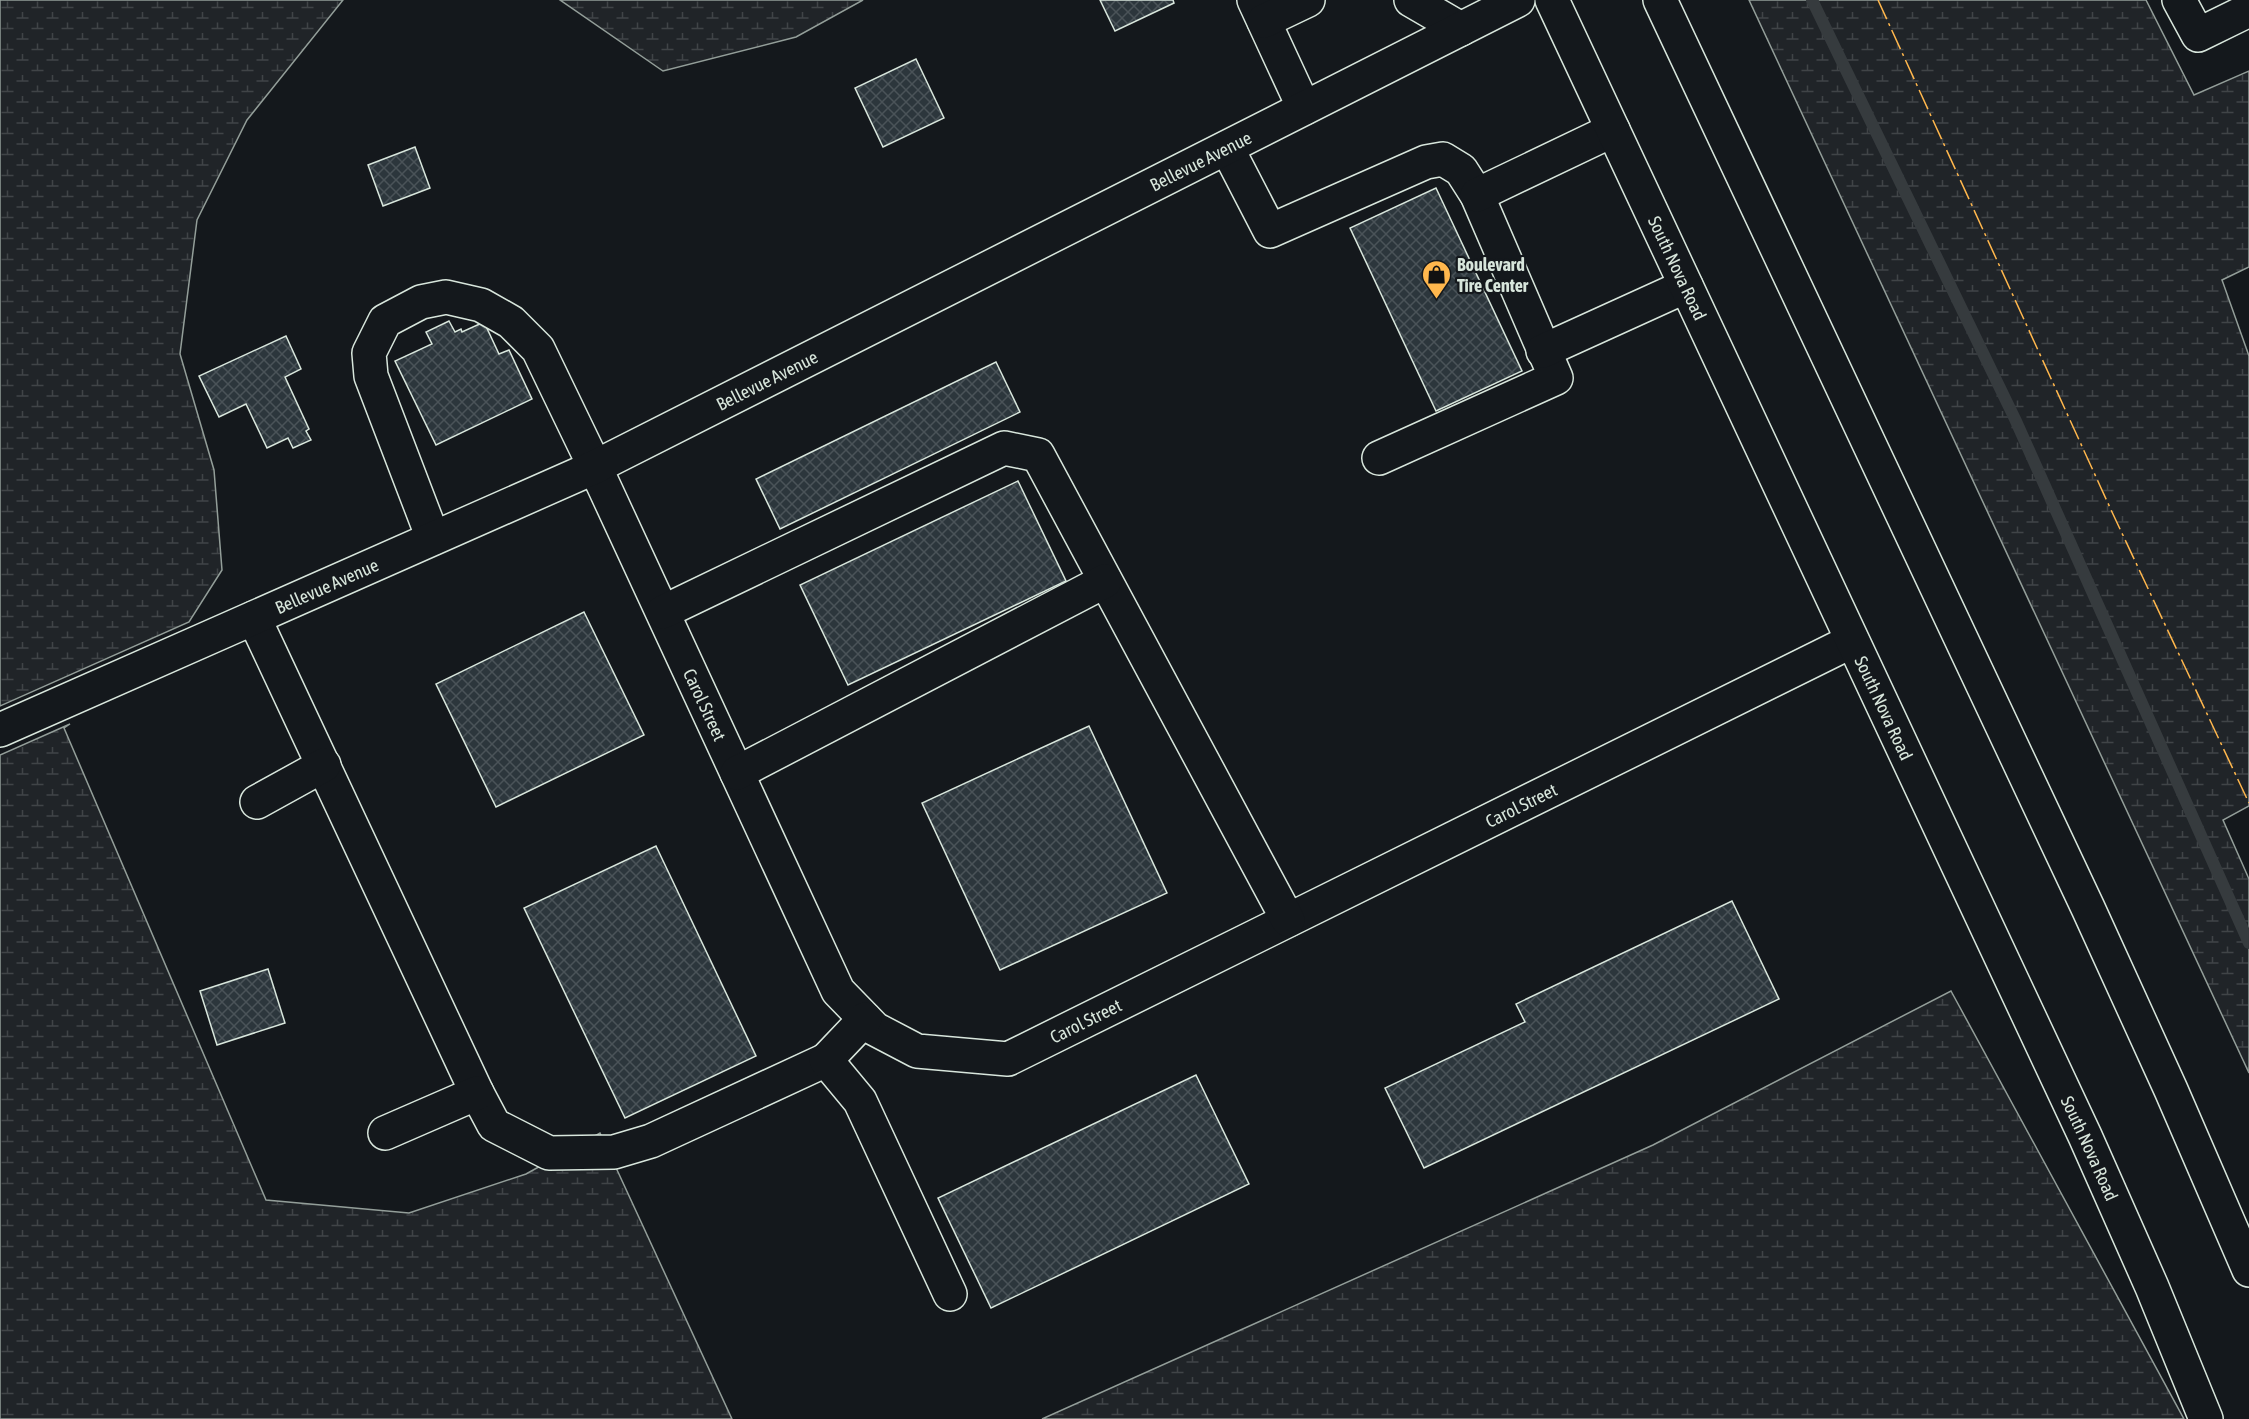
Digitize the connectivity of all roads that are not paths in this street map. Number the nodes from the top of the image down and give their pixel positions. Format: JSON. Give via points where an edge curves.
{"nodes":[{"id":1,"x":1308,"y":0,"type":"edge"},
{"id":2,"x":1411,"y":0,"type":"edge"},
{"id":3,"x":1518,"y":0,"type":"edge"},
{"id":4,"x":1552,"y":0,"type":"edge"},
{"id":5,"x":1660,"y":0,"type":"edge"},
{"id":6,"x":2179,"y":0,"type":"edge"},
{"id":7,"x":1259,"y":10,"type":"edge"},
{"id":8,"x":2249,"y":10,"type":"edge"},
{"id":9,"x":1461,"y":29,"type":"junction"},
{"id":10,"x":1304,"y":108,"type":"junction"},
{"id":11,"x":1613,"y":130,"type":"junction"},
{"id":12,"x":1227,"y":148,"type":"junction"},
{"id":13,"x":1477,"y":195,"type":"junction"},
{"id":14,"x":1686,"y":286,"type":"junction"},
{"id":15,"x":1543,"y":351,"type":"junction"},
{"id":16,"x":1379,"y":458,"type":"dead end"},
{"id":17,"x":595,"y":466,"type":"junction"},
{"id":18,"x":433,"y":538,"type":"junction"},
{"id":19,"x":1105,"y":581,"type":"junction"},
{"id":20,"x":663,"y":612,"type":"junction"},
{"id":21,"x":254,"y":618,"type":"junction"},
{"id":22,"x":1852,"y":641,"type":"junction"},
{"id":23,"x":0,"y":730,"type":"edge"},
{"id":24,"x":324,"y":765,"type":"junction"},
{"id":25,"x":737,"y":773,"type":"junction"},
{"id":26,"x":257,"y":802,"type":"dead end"},
{"id":27,"x":1288,"y":920,"type":"junction"},
{"id":28,"x":865,"y":1019,"type":"junction"},
{"id":29,"x":825,"y":1060,"type":"junction"},
{"id":30,"x":477,"y":1093,"type":"junction"},
{"id":31,"x":385,"y":1133,"type":"dead end"},
{"id":32,"x":2249,"y":1270,"type":"edge"},
{"id":33,"x":950,"y":1294,"type":"dead end"},
{"id":34,"x":2206,"y":1419,"type":"edge"}],
"edges":[{"from":1,"to":7,"type":"street"},
{"from":2,"to":9,"type":"street"},
{"from":3,"to":9,"type":"street","name":"Bellevue Avenue"},
{"from":4,"to":11,"type":"street","name":"South Nova Road"},
{"from":5,"to":32,"type":"street","via":[[2092,918]]},
{"from":6,"to":8,"type":"street","via":[[2198,35]]},
{"from":7,"to":10,"type":"street"},
{"from":9,"to":10,"type":"street","name":"Bellevue Avenue"},
{"from":10,"to":12,"type":"street","name":"Bellevue Avenue"},
{"from":11,"to":13,"type":"street"},
{"from":11,"to":14,"type":"street","name":"South Nova Road"},
{"from":12,"to":13,"type":"street","via":[[1270,231],[1426,162],[1443,159],[1461,170]]},
{"from":12,"to":17,"type":"street","name":"Bellevue Avenue"},
{"from":13,"to":15,"type":"street"},
{"from":14,"to":15,"type":"street"},
{"from":14,"to":22,"type":"street","name":"South Nova Road"},
{"from":15,"to":16,"type":"street","via":[[1556,378]]},
{"from":17,"to":18,"type":"street","name":"Bellevue Avenue"},
{"from":17,"to":18,"type":"street","name":"Carol Street","via":[[538,349],[511,321],[481,304],[447,297],[421,302],[385,321],[369,353],[371,376]]},
{"from":17,"to":20,"type":"street","name":"Carol Street"},
{"from":18,"to":21,"type":"street","name":"Bellevue Avenue"},
{"from":19,"to":20,"type":"street","via":[[1038,455],[1004,448]]},
{"from":19,"to":25,"type":"street"},
{"from":19,"to":27,"type":"street"},
{"from":20,"to":25,"type":"street","name":"Carol Street"},
{"from":21,"to":23,"type":"street","name":"Bellevue Avenue"},
{"from":21,"to":24,"type":"street"},
{"from":22,"to":27,"type":"street","name":"Carol Street"},
{"from":22,"to":34,"type":"street","name":"South Nova Road","via":[[2085,1136]]},
{"from":24,"to":26,"type":"street"},
{"from":24,"to":30,"type":"street"},
{"from":25,"to":28,"type":"street","name":"Carol Street","via":[[838,991]]},
{"from":27,"to":28,"type":"street","name":"Carol Street","via":[[1008,1059],[917,1051],[875,1029]]},
{"from":28,"to":29,"type":"street"},
{"from":29,"to":30,"type":"street","via":[[651,1141],[615,1152],[549,1153],[494,1125]]},
{"from":29,"to":33,"type":"street","via":[[860,1101]]},
{"from":30,"to":31,"type":"street"}]}
